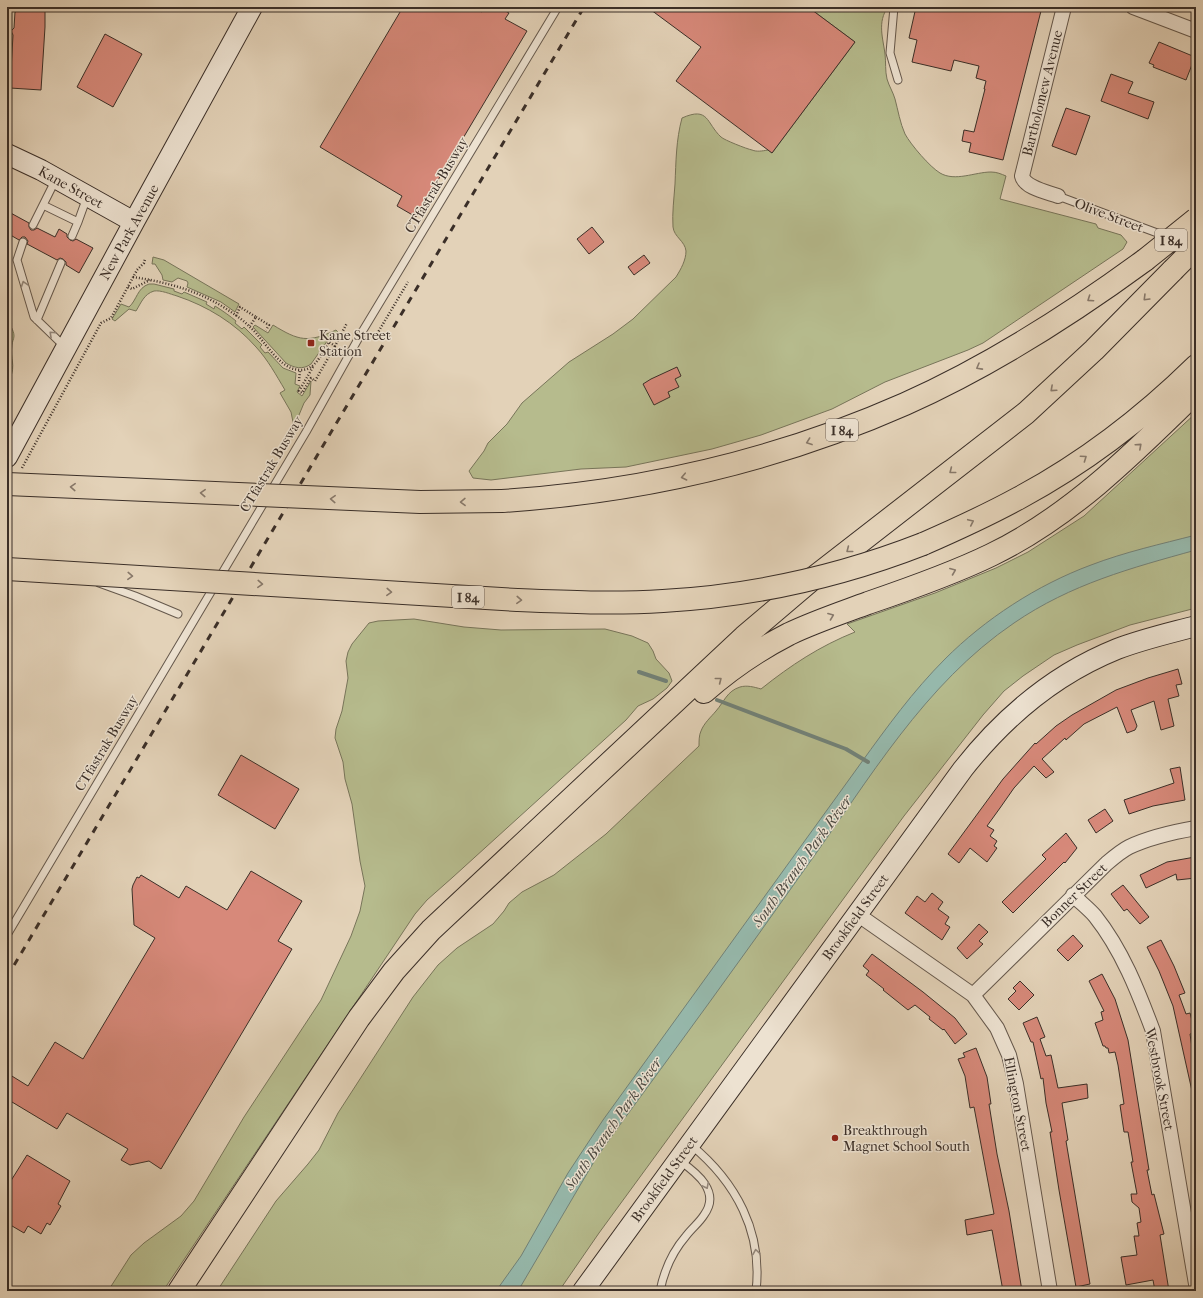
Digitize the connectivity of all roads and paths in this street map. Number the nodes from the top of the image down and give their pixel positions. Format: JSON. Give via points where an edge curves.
{"nodes":[{"id":1,"x":252,"y":7,"type":"edge"},
{"id":2,"x":558,"y":7,"type":"edge"},
{"id":3,"x":894,"y":7,"type":"edge"},
{"id":4,"x":1064,"y":7,"type":"edge"},
{"id":5,"x":1133,"y":7,"type":"edge"},
{"id":6,"x":1196,"y":31,"type":"edge"},
{"id":7,"x":898,"y":80,"type":"dead end"},
{"id":8,"x":7,"y":154,"type":"edge"},
{"id":9,"x":56,"y":178,"type":"junction"},
{"id":10,"x":1023,"y":180,"type":"joint"},
{"id":11,"x":87,"y":196,"type":"junction"},
{"id":12,"x":1058,"y":196,"type":"joint"},
{"id":13,"x":43,"y":205,"type":"junction"},
{"id":14,"x":1196,"y":219,"type":"edge"},
{"id":15,"x":78,"y":222,"type":"junction"},
{"id":16,"x":134,"y":222,"type":"junction"},
{"id":17,"x":32,"y":225,"type":"dead end"},
{"id":18,"x":72,"y":236,"type":"dead end"},
{"id":19,"x":23,"y":242,"type":"dead end"},
{"id":20,"x":1191,"y":246,"type":"edge"},
{"id":21,"x":145,"y":259,"type":"dead end"},
{"id":22,"x":61,"y":262,"type":"dead end"},
{"id":23,"x":133,"y":277,"type":"junction"},
{"id":24,"x":151,"y":280,"type":"junction"},
{"id":25,"x":408,"y":282,"type":"dead end"},
{"id":26,"x":128,"y":287,"type":"junction"},
{"id":27,"x":236,"y":316,"type":"junction"},
{"id":28,"x":256,"y":317,"type":"junction"},
{"id":29,"x":37,"y":320,"type":"junction"},
{"id":30,"x":347,"y":323,"type":"dead end"},
{"id":31,"x":250,"y":326,"type":"junction"},
{"id":32,"x":266,"y":330,"type":"dead end"},
{"id":33,"x":374,"y":339,"type":"dead end"},
{"id":34,"x":335,"y":346,"type":"junction"},
{"id":35,"x":66,"y":347,"type":"junction"},
{"id":36,"x":313,"y":366,"type":"junction"},
{"id":37,"x":1196,"y":366,"type":"edge"},
{"id":38,"x":300,"y":370,"type":"junction"},
{"id":39,"x":299,"y":381,"type":"dead end"},
{"id":40,"x":1196,"y":392,"type":"edge"},
{"id":41,"x":7,"y":457,"type":"edge"},
{"id":42,"x":14,"y":478,"type":"edge"},
{"id":43,"x":7,"y":569,"type":"edge"},
{"id":44,"x":58,"y":572,"type":"junction"},
{"id":45,"x":178,"y":614,"type":"dead end"},
{"id":46,"x":1196,"y":626,"type":"edge"},
{"id":47,"x":1196,"y":828,"type":"edge"},
{"id":48,"x":1073,"y":895,"type":"junction"},
{"id":49,"x":857,"y":914,"type":"junction"},
{"id":50,"x":7,"y":935,"type":"edge"},
{"id":51,"x":973,"y":995,"type":"junction"},
{"id":52,"x":684,"y":1152,"type":"junction"},
{"id":53,"x":1196,"y":1284,"type":"edge"},
{"id":54,"x":180,"y":1291,"type":"edge"},
{"id":55,"x":196,"y":1291,"type":"edge"},
{"id":56,"x":583,"y":1291,"type":"edge"},
{"id":57,"x":660,"y":1291,"type":"edge"},
{"id":58,"x":756,"y":1291,"type":"edge"},
{"id":59,"x":1050,"y":1291,"type":"edge"}],
"edges":[{"from":1,"to":16,"type":"street","name":"New Park Avenue"},
{"from":2,"to":50,"type":"lane","name":"CTfastrak Busway","via":[[362,332],[302,439]]},
{"from":3,"to":7,"type":"lane","via":[[890,53]]},
{"from":4,"to":10,"type":"street","name":"Bartholomew Avenue"},
{"from":5,"to":6,"type":"street"},
{"from":8,"to":9,"type":"street","name":"Kane Street"},
{"from":9,"to":11,"type":"street","name":"Kane Street"},
{"from":9,"to":13,"type":"lane"},
{"from":10,"to":12,"type":"street","name":"Olive Street","via":[[1029,185]]},
{"from":11,"to":15,"type":"lane"},
{"from":11,"to":16,"type":"street","name":"Kane Street"},
{"from":12,"to":20,"type":"lane","name":"Olive Street"},
{"from":13,"to":15,"type":"lane"},
{"from":13,"to":17,"type":"lane"},
{"from":14,"to":42,"type":"highway","number":"I 84","one_way":true,"bridge":true,"via":[[1145,260],[1057,320],[975,369],[906,404],[842,430],[754,459],[677,478],[590,493],[502,501],[437,502],[401,502]]},
{"from":15,"to":18,"type":"lane"},
{"from":16,"to":35,"type":"street","name":"New Park Avenue"},
{"from":29,"to":19,"type":"lane","one_way":true,"via":[[17,260]]},
{"from":20,"to":54,"type":"highway","one_way":true,"bridge":true,"via":[[1173,270],[1089,355],[1026,413],[816,576],[740,641],[431,930],[394,971],[359,1018]]},
{"from":21,"to":23,"type":"path"},
{"from":22,"to":29,"type":"lane"},
{"from":23,"to":24,"type":"path"},
{"from":23,"to":26,"type":"path"},
{"from":24,"to":26,"type":"path","via":[[132,289]]},
{"from":24,"to":27,"type":"path","via":[[187,290],[217,303]]},
{"from":25,"to":33,"type":"path"},
{"from":26,"to":42,"type":"path","via":[[111,318],[101,323]]},
{"from":27,"to":28,"type":"path","via":[[240,307]]},
{"from":27,"to":31,"type":"path"},
{"from":28,"to":31,"type":"path"},
{"from":28,"to":32,"type":"path","via":[[269,325]]},
{"from":35,"to":29,"type":"lane","one_way":true},
{"from":30,"to":34,"type":"path"},
{"from":31,"to":38,"type":"path","via":[[283,363],[291,369]]},
{"from":34,"to":36,"type":"path","via":[[329,342]]},
{"from":34,"to":36,"type":"path","via":[[316,381],[310,378],[302,393],[299,391]]},
{"from":35,"to":41,"type":"street","name":"New Park Avenue"},
{"from":36,"to":38,"type":"path"},
{"from":44,"to":37,"type":"highway","number":"I 84","one_way":true,"bridge":true,"via":[[593,602],[704,598],[780,585],[851,568],[923,544],[1013,502],[1080,461],[1141,416]]},
{"from":38,"to":39,"type":"path"},
{"from":55,"to":40,"type":"highway","one_way":true,"via":[[372,1022],[406,977],[445,936],[700,696],[742,662],[790,634],[831,616],[940,577],[1019,540],[1090,491]]},
{"from":43,"to":44,"type":"highway","number":"I 84","bridge":true},
{"from":44,"to":45,"type":"lane","bridge":true,"via":[[117,589]]},
{"from":46,"to":49,"type":"street","name":"Brookfield Street","via":[[1142,640],[1092,660],[1030,700],[994,732],[963,769]]},
{"from":47,"to":48,"type":"street","name":"Bonner Street","via":[[1175,831],[1128,848],[1106,864]]},
{"from":48,"to":51,"type":"street","name":"Bonner Street"},
{"from":48,"to":53,"type":"street","name":"Westbrook Street","via":[[1094,915],[1109,935],[1124,962],[1153,1031]]},
{"from":49,"to":51,"type":"street","name":"Ellington Street"},
{"from":49,"to":52,"type":"street","name":"Brookfield Street"},
{"from":51,"to":59,"type":"street","name":"Ellington Street","via":[[997,1028],[1009,1055]]},
{"from":52,"to":56,"type":"street","name":"Brookfield Street"},
{"from":52,"to":57,"type":"lane","one_way":true,"via":[[696,1173],[704,1181],[710,1201],[705,1214],[676,1249]]},
{"from":58,"to":52,"type":"lane","one_way":true,"via":[[756,1253],[750,1226],[743,1210],[713,1164]]}]}
